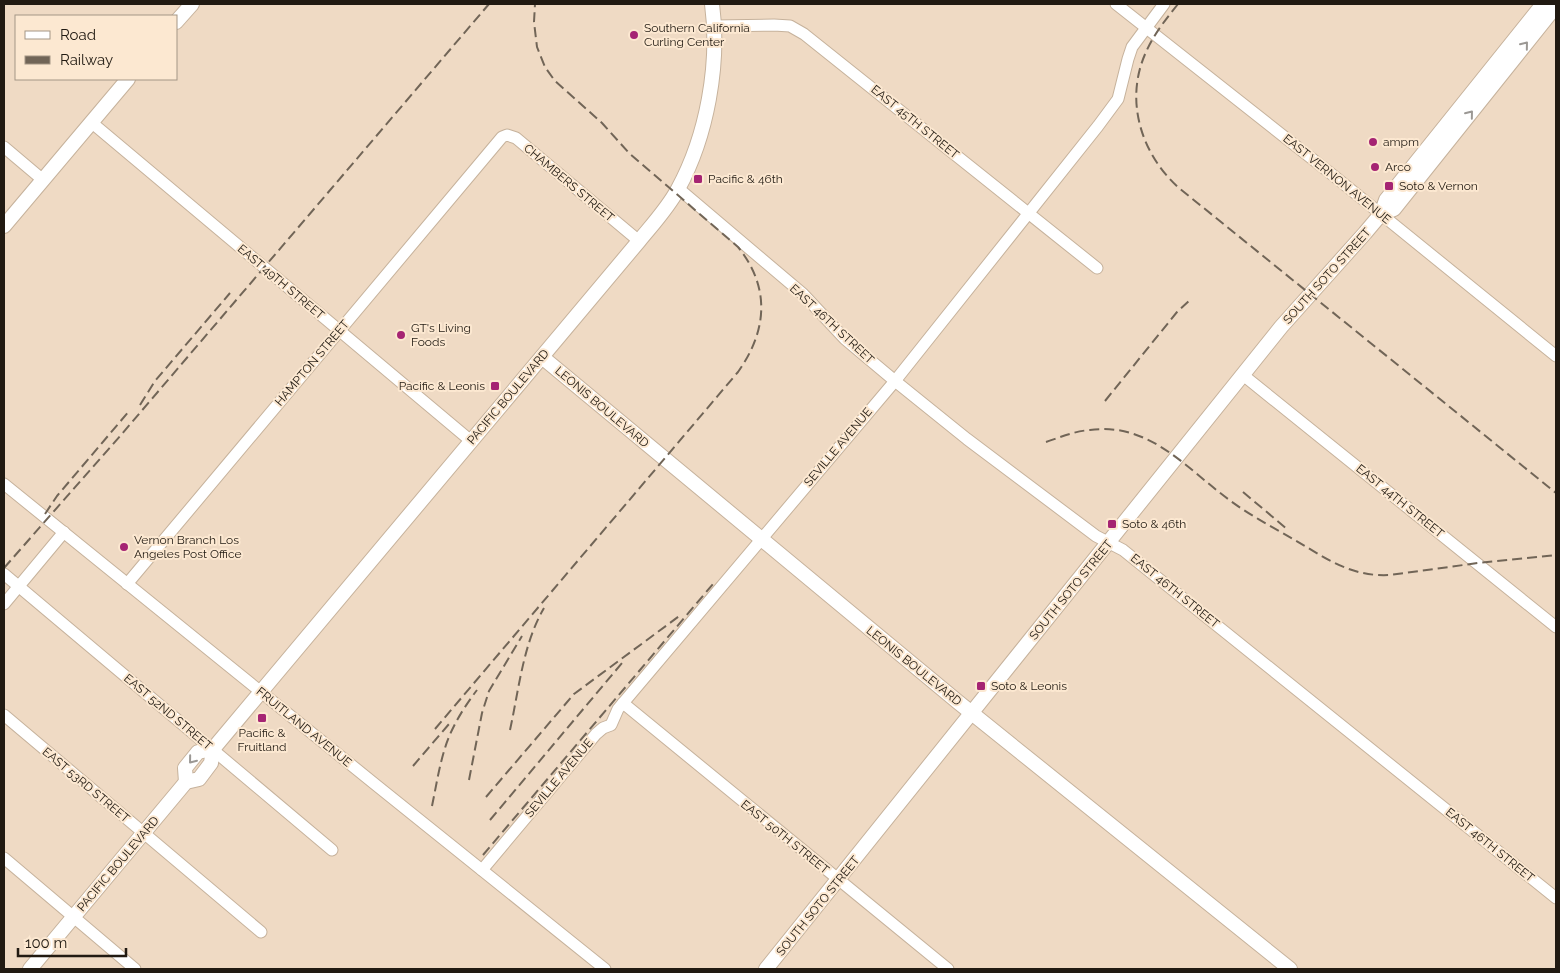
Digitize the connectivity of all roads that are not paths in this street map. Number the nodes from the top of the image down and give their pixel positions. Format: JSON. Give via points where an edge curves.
{"nodes":[{"id":1,"x":192,"y":4,"type":"edge"},
{"id":2,"x":712,"y":4,"type":"edge"},
{"id":3,"x":1116,"y":4,"type":"edge"},
{"id":4,"x":1164,"y":4,"type":"edge"},
{"id":5,"x":1543,"y":4,"type":"edge"},
{"id":6,"x":1556,"y":6,"type":"edge"},
{"id":7,"x":178,"y":20,"type":"edge"},
{"id":8,"x":715,"y":26,"type":"junction"},
{"id":9,"x":1146,"y":27,"type":"junction"},
{"id":10,"x":127,"y":80,"type":"edge"},
{"id":11,"x":1483,"y":88,"type":"junction"},
{"id":12,"x":92,"y":122,"type":"junction"},
{"id":13,"x":498,"y":142,"type":"joint"},
{"id":14,"x":4,"y":148,"type":"edge"},
{"id":15,"x":42,"y":180,"type":"junction"},
{"id":16,"x":678,"y":189,"type":"junction"},
{"id":17,"x":1029,"y":212,"type":"junction"},
{"id":18,"x":1381,"y":214,"type":"junction"},
{"id":19,"x":4,"y":226,"type":"edge"},
{"id":20,"x":639,"y":241,"type":"junction"},
{"id":21,"x":1097,"y":268,"type":"dead end"},
{"id":22,"x":339,"y":330,"type":"junction"},
{"id":23,"x":1556,"y":356,"type":"edge"},
{"id":24,"x":542,"y":357,"type":"junction"},
{"id":25,"x":1243,"y":375,"type":"junction"},
{"id":26,"x":894,"y":381,"type":"junction"},
{"id":27,"x":471,"y":441,"type":"junction"},
{"id":28,"x":4,"y":484,"type":"edge"},
{"id":29,"x":64,"y":532,"type":"junction"},
{"id":30,"x":760,"y":539,"type":"junction"},
{"id":31,"x":1109,"y":543,"type":"junction"},
{"id":32,"x":4,"y":574,"type":"edge"},
{"id":33,"x":127,"y":584,"type":"junction"},
{"id":34,"x":18,"y":586,"type":"junction"},
{"id":35,"x":4,"y":604,"type":"edge"},
{"id":36,"x":1556,"y":627,"type":"edge"},
{"id":37,"x":261,"y":692,"type":"junction"},
{"id":38,"x":623,"y":703,"type":"junction"},
{"id":39,"x":972,"y":713,"type":"junction"},
{"id":40,"x":4,"y":715,"type":"edge"},
{"id":41,"x":213,"y":749,"type":"junction"},
{"id":42,"x":144,"y":833,"type":"junction"},
{"id":43,"x":332,"y":850,"type":"dead end"},
{"id":44,"x":4,"y":858,"type":"edge"},
{"id":45,"x":482,"y":870,"type":"junction"},
{"id":46,"x":838,"y":880,"type":"junction"},
{"id":47,"x":1556,"y":898,"type":"edge"},
{"id":48,"x":74,"y":917,"type":"junction"},
{"id":49,"x":260,"y":932,"type":"dead end"},
{"id":50,"x":30,"y":969,"type":"edge"},
{"id":51,"x":135,"y":969,"type":"edge"},
{"id":52,"x":605,"y":969,"type":"edge"},
{"id":53,"x":766,"y":969,"type":"edge"},
{"id":54,"x":948,"y":969,"type":"edge"},
{"id":55,"x":1290,"y":969,"type":"edge"}],
"edges":[{"from":1,"to":7,"type":"main road"},
{"from":2,"to":8,"type":"main road","name":"PACIFIC BOULEVARD"},
{"from":3,"to":9,"type":"street","name":"EAST VERNON AVENUE"},
{"from":4,"to":9,"type":"street","name":"SEVILLE AVENUE"},
{"from":5,"to":11,"type":"main road","name":"SOUTH SOTO STREET"},
{"from":11,"to":6,"type":"main road","name":"SOUTH SOTO STREET","one_way":true},
{"from":8,"to":16,"type":"main road","name":"PACIFIC BOULEVARD","via":[[706,114],[693,156]]},
{"from":8,"to":17,"type":"street","name":"EAST 45TH STREET","via":[[790,26],[804,34]]},
{"from":9,"to":17,"type":"street","name":"SEVILLE AVENUE","via":[[1130,51],[1116,103]]},
{"from":9,"to":18,"type":"street","name":"EAST VERNON AVENUE"},
{"from":10,"to":12,"type":"main road"},
{"from":11,"to":18,"type":"main road","name":"SOUTH SOTO STREET","via":[[1386,200]]},
{"from":12,"to":15,"type":"main road"},
{"from":12,"to":22,"type":"street","name":"EAST 49TH STREET"},
{"from":13,"to":20,"type":"street","name":"CHAMBERS STREET","via":[[507,135],[516,138]]},
{"from":13,"to":22,"type":"street","name":"HAMPTON STREET"},
{"from":14,"to":15,"type":"street"},
{"from":15,"to":19,"type":"main road"},
{"from":16,"to":20,"type":"main road","name":"PACIFIC BOULEVARD"},
{"from":16,"to":26,"type":"street","name":"EAST 46TH STREET","via":[[803,294],[845,339]]},
{"from":17,"to":21,"type":"street","name":"EAST 45TH STREET"},
{"from":17,"to":26,"type":"street","name":"SEVILLE AVENUE"},
{"from":18,"to":23,"type":"street","name":"EAST VERNON AVENUE"},
{"from":18,"to":25,"type":"main road","name":"SOUTH SOTO STREET"},
{"from":20,"to":24,"type":"main road","name":"PACIFIC BOULEVARD"},
{"from":22,"to":27,"type":"street","name":"EAST 49TH STREET"},
{"from":22,"to":33,"type":"street","name":"HAMPTON STREET"},
{"from":24,"to":27,"type":"main road","name":"PACIFIC BOULEVARD"},
{"from":24,"to":30,"type":"main road","name":"LEONIS BOULEVARD"},
{"from":25,"to":31,"type":"main road","name":"SOUTH SOTO STREET"},
{"from":25,"to":36,"type":"street","name":"EAST 44TH STREET"},
{"from":26,"to":30,"type":"street","name":"SEVILLE AVENUE"},
{"from":26,"to":31,"type":"street","name":"EAST 46TH STREET"},
{"from":27,"to":37,"type":"main road","name":"PACIFIC BOULEVARD"},
{"from":28,"to":29,"type":"street","name":"FRUITLAND AVENUE"},
{"from":29,"to":33,"type":"street","name":"FRUITLAND AVENUE"},
{"from":29,"to":34,"type":"street"},
{"from":30,"to":38,"type":"street","name":"SEVILLE AVENUE"},
{"from":30,"to":39,"type":"main road","name":"LEONIS BOULEVARD"},
{"from":31,"to":39,"type":"main road","name":"SOUTH SOTO STREET"},
{"from":31,"to":47,"type":"street","name":"EAST 46TH STREET","via":[[1123,550]]},
{"from":32,"to":34,"type":"street","name":"EAST 52ND STREET"},
{"from":33,"to":37,"type":"street","name":"FRUITLAND AVENUE"},
{"from":34,"to":35,"type":"street"},
{"from":34,"to":41,"type":"street","name":"EAST 52ND STREET"},
{"from":37,"to":41,"type":"main road","name":"PACIFIC BOULEVARD"},
{"from":37,"to":45,"type":"street","name":"FRUITLAND AVENUE"},
{"from":38,"to":45,"type":"street","name":"SEVILLE AVENUE","via":[[611,725],[596,734]]},
{"from":38,"to":46,"type":"street","name":"EAST 50TH STREET"},
{"from":39,"to":46,"type":"main road","name":"SOUTH SOTO STREET"},
{"from":39,"to":55,"type":"main road","name":"LEONIS BOULEVARD"},
{"from":40,"to":42,"type":"street","name":"EAST 53RD STREET"},
{"from":41,"to":42,"type":"main road","name":"PACIFIC BOULEVARD","via":[[212,763],[199,779],[186,782]]},
{"from":41,"to":43,"type":"street","name":"EAST 52ND STREET"},
{"from":42,"to":48,"type":"main road","name":"PACIFIC BOULEVARD"},
{"from":42,"to":49,"type":"street","name":"EAST 53RD STREET"},
{"from":44,"to":48,"type":"street"},
{"from":45,"to":52,"type":"street","name":"FRUITLAND AVENUE"},
{"from":46,"to":53,"type":"main road","name":"SOUTH SOTO STREET"},
{"from":46,"to":54,"type":"street","name":"EAST 50TH STREET"},
{"from":48,"to":50,"type":"main road","name":"PACIFIC BOULEVARD"},
{"from":48,"to":51,"type":"street"}]}
